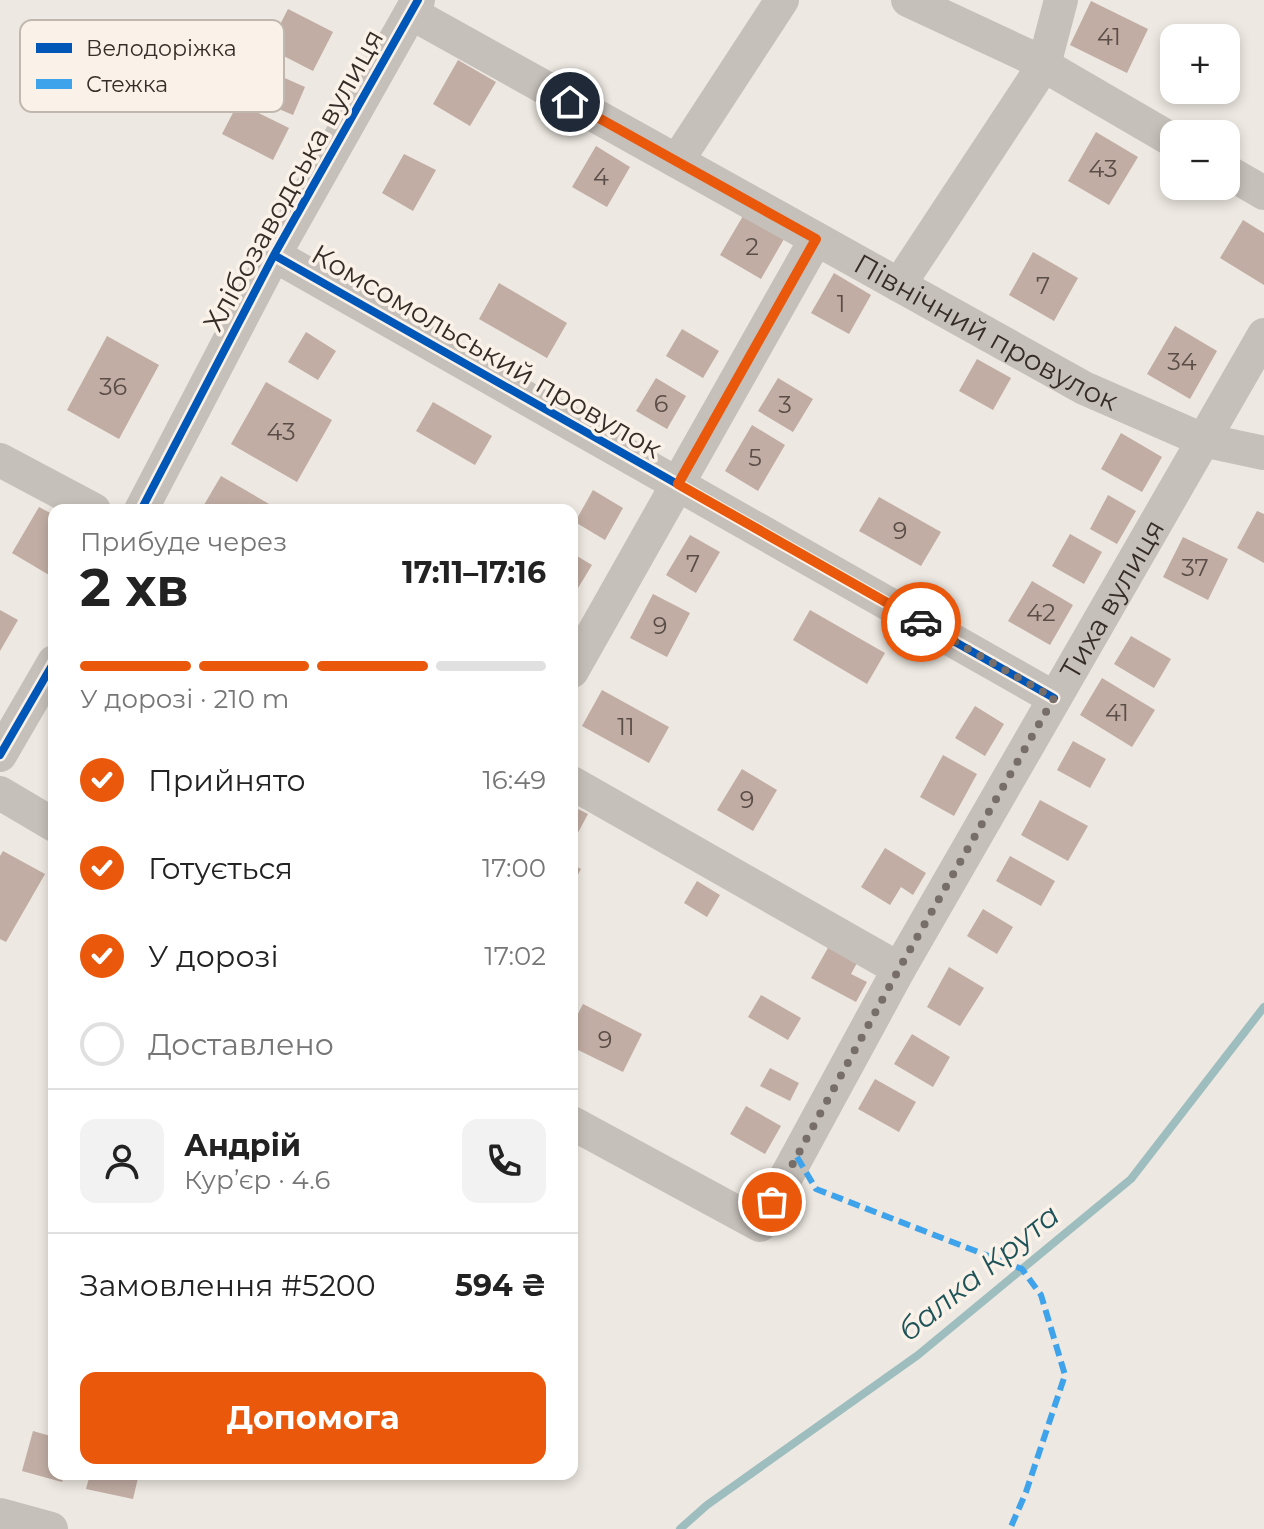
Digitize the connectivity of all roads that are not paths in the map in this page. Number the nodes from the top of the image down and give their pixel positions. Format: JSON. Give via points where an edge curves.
{"nodes":[{"id":1,"x":782,"y":0,"type":"edge"},
{"id":2,"x":908,"y":0,"type":"edge"},
{"id":3,"x":1061,"y":0,"type":"edge"},
{"id":4,"x":415,"y":6,"type":"edge"},
{"id":5,"x":1044,"y":65,"type":"junction"},
{"id":6,"x":1160,"y":133,"type":"edge"},
{"id":7,"x":677,"y":161,"type":"junction"},
{"id":8,"x":1240,"y":179,"type":"edge"},
{"id":9,"x":1264,"y":193,"type":"edge"},
{"id":10,"x":816,"y":239,"type":"junction"},
{"id":11,"x":274,"y":255,"type":"junction"},
{"id":12,"x":899,"y":285,"type":"junction"},
{"id":13,"x":1264,"y":335,"type":"edge"},
{"id":14,"x":1203,"y":440,"type":"junction"},
{"id":15,"x":1264,"y":453,"type":"edge"},
{"id":16,"x":0,"y":460,"type":"edge"},
{"id":17,"x":678,"y":484,"type":"junction"},
{"id":18,"x":83,"y":504,"type":"edge"},
{"id":19,"x":144,"y":504,"type":"edge"},
{"id":20,"x":578,"y":660,"type":"edge"},
{"id":21,"x":48,"y":672,"type":"edge"},
{"id":22,"x":1054,"y":698,"type":"junction"},
{"id":23,"x":0,"y":755,"type":"edge"},
{"id":24,"x":578,"y":786,"type":"edge"},
{"id":25,"x":0,"y":793,"type":"edge"},
{"id":26,"x":48,"y":821,"type":"edge"},
{"id":27,"x":899,"y":969,"type":"junction"},
{"id":28,"x":578,"y":1126,"type":"edge"},
{"id":29,"x":0,"y":1515,"type":"edge"},
{"id":30,"x":51,"y":1529,"type":"edge"}],
"edges":[{"from":1,"to":7,"type":"street"},
{"from":2,"to":5,"type":"street"},
{"from":3,"to":5,"type":"street"},
{"from":4,"to":7,"type":"street","name":"Північний провулок"},
{"from":4,"to":11,"type":"street","name":"Хлібозаводська вулиця"},
{"from":5,"to":6,"type":"street"},
{"from":5,"to":12,"type":"street"},
{"from":7,"to":10,"type":"street","name":"Північний провулок"},
{"from":8,"to":9,"type":"street"},
{"from":10,"to":12,"type":"street","name":"Північний провулок"},
{"from":10,"to":17,"type":"street"},
{"from":11,"to":17,"type":"street","name":"Комсомольський провулок"},
{"from":11,"to":19,"type":"street","name":"Хлібозаводська вулиця"},
{"from":12,"to":14,"type":"street","name":"Північний провулок","via":[[1084,388]]},
{"from":13,"to":14,"type":"street","name":"Тиха вулиця"},
{"from":14,"to":15,"type":"street","name":"Північний провулок"},
{"from":14,"to":22,"type":"street","name":"Тиха вулиця"},
{"from":16,"to":18,"type":"street"},
{"from":17,"to":20,"type":"street"},
{"from":17,"to":22,"type":"street","name":"Комсомольський провулок"},
{"from":21,"to":23,"type":"street"},
{"from":22,"to":27,"type":"street","name":"Тиха вулиця"},
{"from":24,"to":27,"type":"street"},
{"from":25,"to":26,"type":"street"},
{"from":27,"to":28,"type":"street","name":"Тиха вулиця","via":[[760,1225]]},
{"from":29,"to":30,"type":"street"}]}
